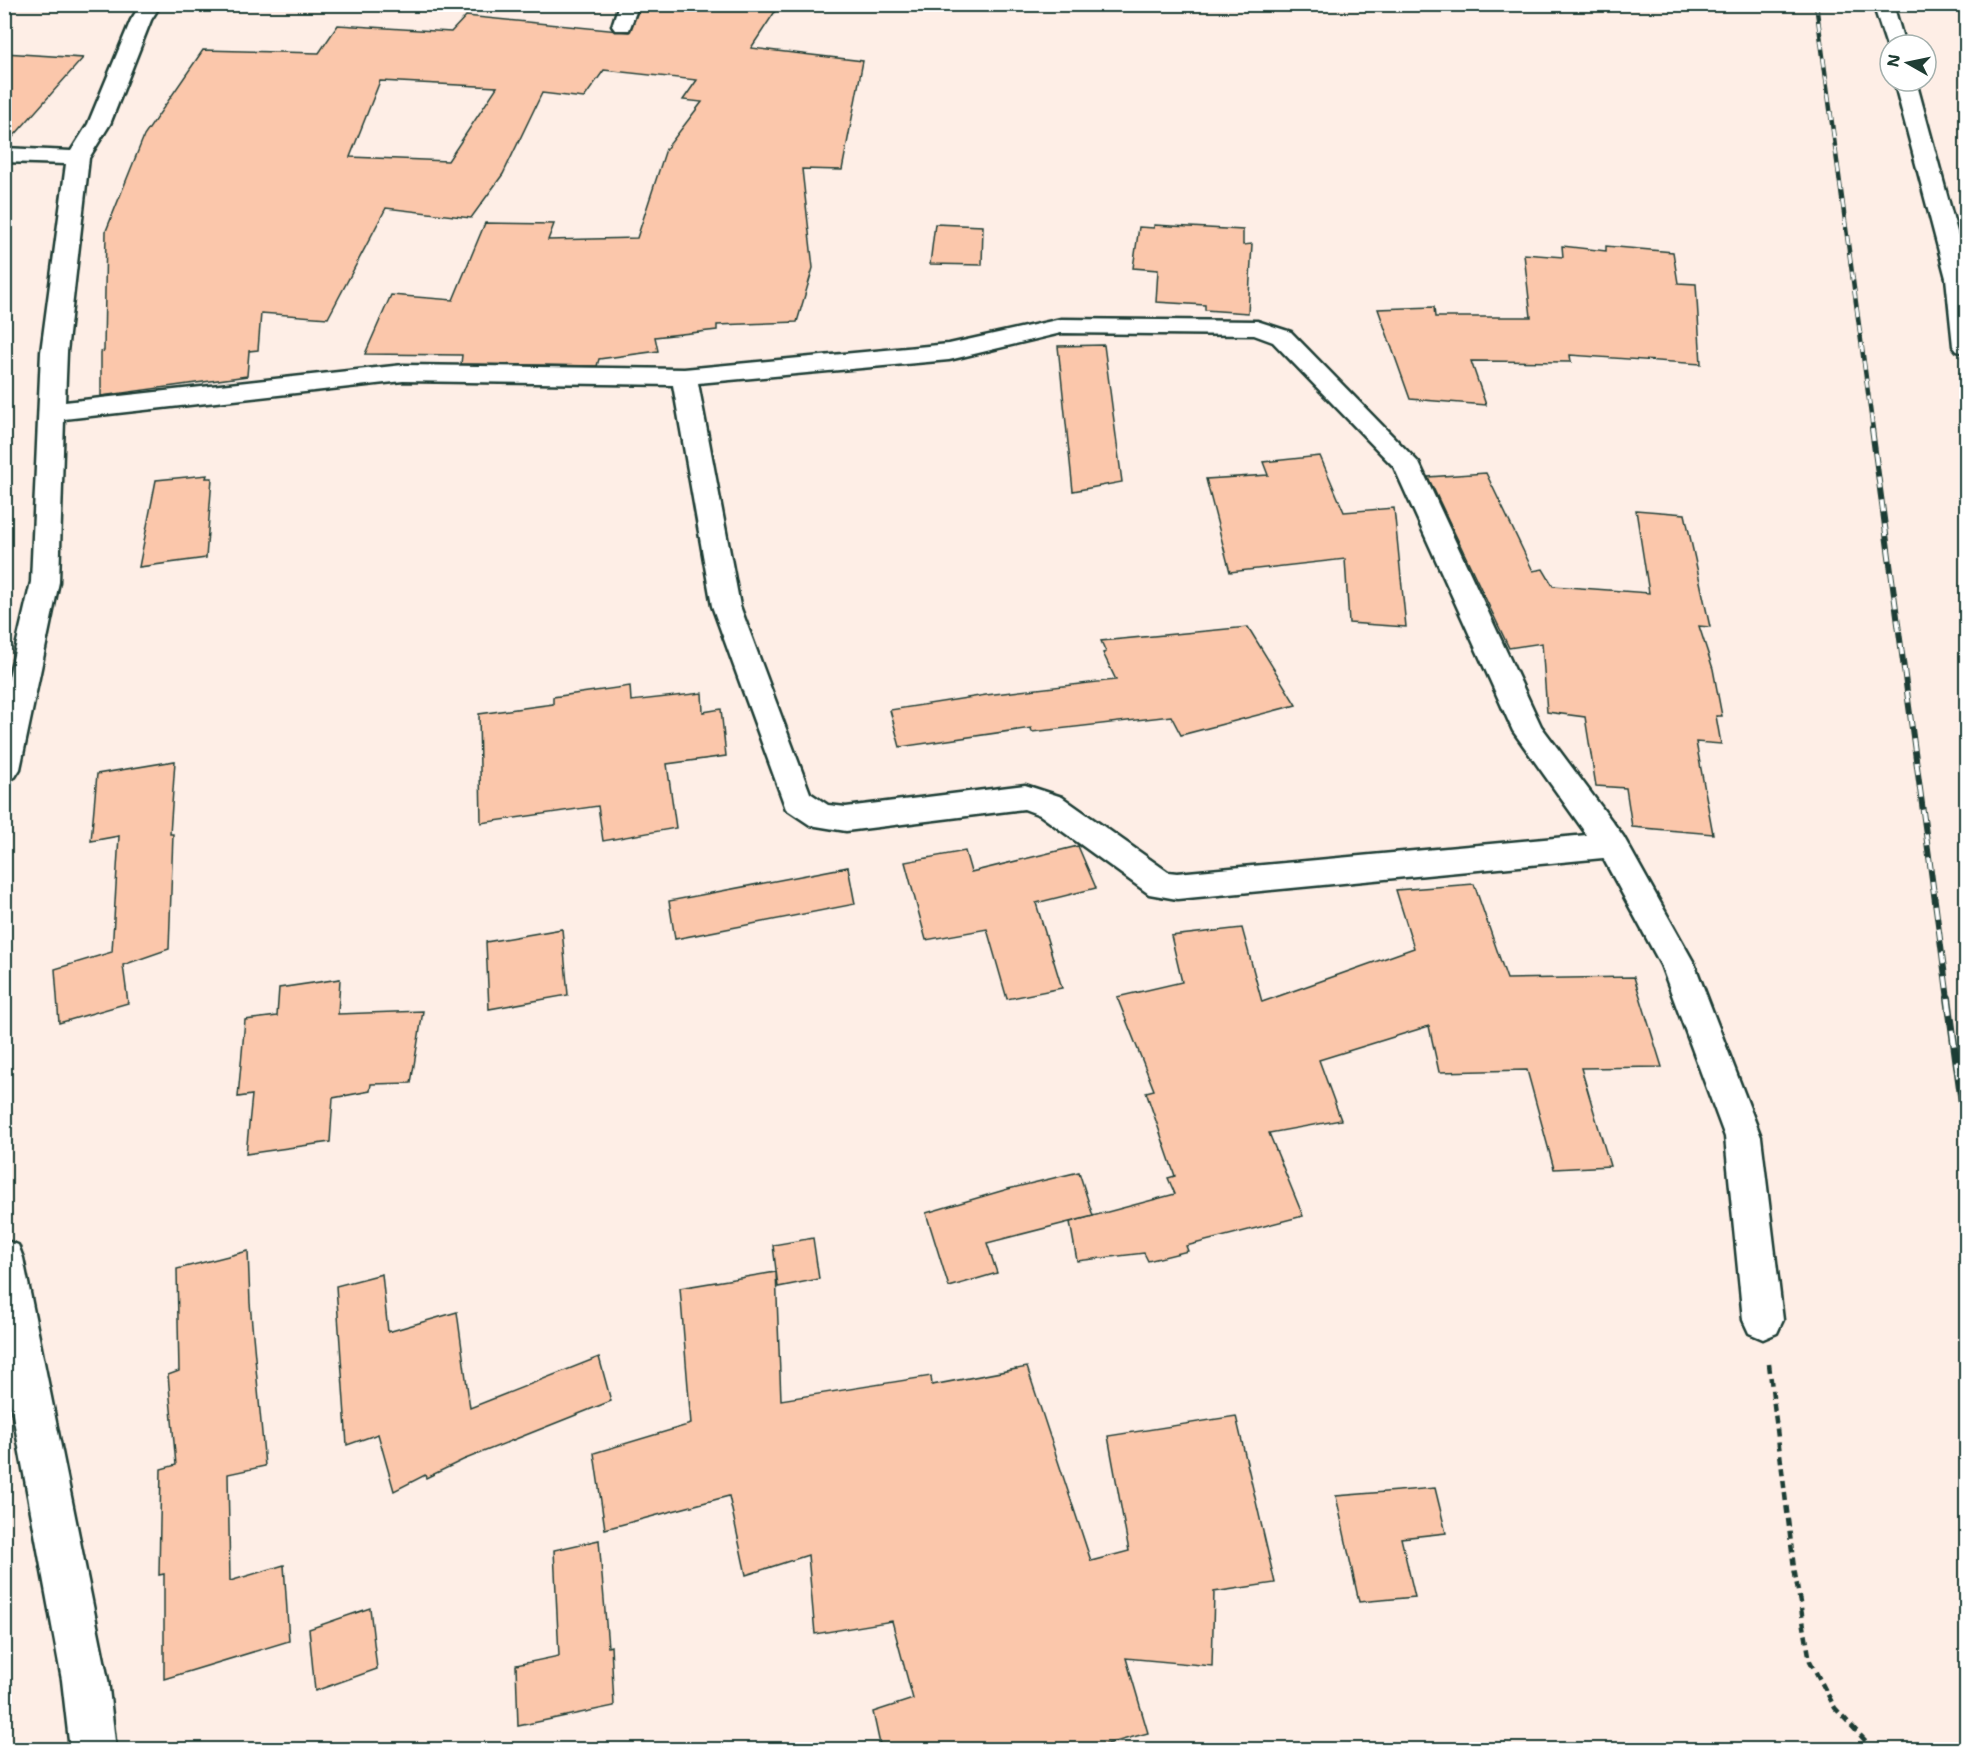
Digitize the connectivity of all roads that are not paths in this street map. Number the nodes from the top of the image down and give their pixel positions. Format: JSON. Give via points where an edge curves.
{"nodes":[{"id":1,"x":151,"y":4,"type":"edge"},
{"id":2,"x":629,"y":4,"type":"edge"},
{"id":3,"x":1882,"y":4,"type":"edge"},
{"id":4,"x":622,"y":27,"type":"dead end"},
{"id":5,"x":1891,"y":33,"type":"edge"},
{"id":6,"x":1908,"y":93,"type":"edge"},
{"id":7,"x":4,"y":155,"type":"edge"},
{"id":8,"x":78,"y":158,"type":"junction"},
{"id":9,"x":1966,"y":346,"type":"edge"},
{"id":10,"x":684,"y":377,"type":"junction"},
{"id":11,"x":51,"y":412,"type":"junction"},
{"id":12,"x":4,"y":769,"type":"edge"},
{"id":13,"x":1612,"y":845,"type":"junction"},
{"id":14,"x":4,"y":1258,"type":"edge"},
{"id":15,"x":1763,"y":1320,"type":"road end"},
{"id":16,"x":10,"y":1322,"type":"edge"},
{"id":17,"x":93,"y":1749,"type":"edge"}],
"edges":[{"from":1,"to":8,"type":"street","via":[[99,124]]},
{"from":2,"to":4,"type":"street"},
{"from":3,"to":5,"type":"street"},
{"from":6,"to":9,"type":"street","via":[[1958,278]]},
{"from":7,"to":8,"type":"street"},
{"from":8,"to":11,"type":"street","via":[[54,352]]},
{"from":10,"to":11,"type":"street","via":[[403,373]]},
{"from":10,"to":13,"type":"street","via":[[949,352],[1061,326],[1257,328],[1282,337],[1406,463],[1528,731]]},
{"from":10,"to":13,"type":"street","via":[[726,606],[797,800],[821,816],[846,819],[1025,797],[1051,806],[1161,885],[1177,886]]},
{"from":11,"to":12,"type":"street","via":[[45,582]]},
{"from":13,"to":15,"type":"street","via":[[1677,963],[1743,1137]]},
{"from":14,"to":16,"type":"street"},
{"from":16,"to":17,"type":"street","via":[[85,1680]]}]}
